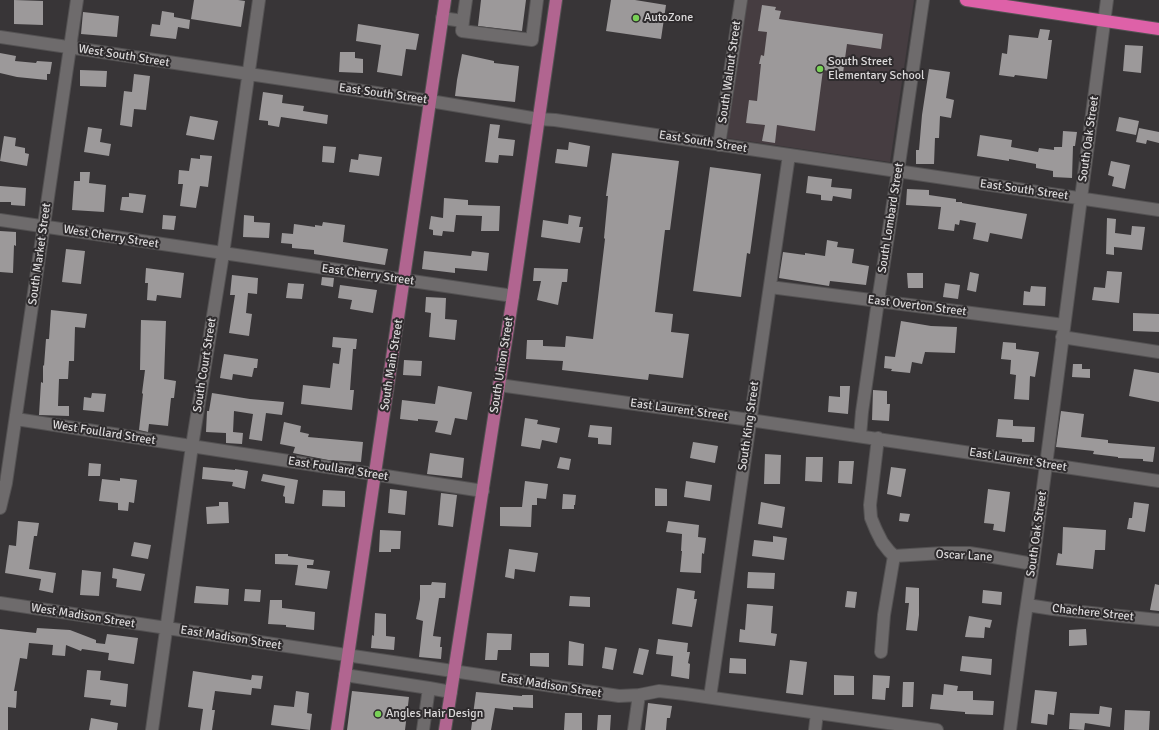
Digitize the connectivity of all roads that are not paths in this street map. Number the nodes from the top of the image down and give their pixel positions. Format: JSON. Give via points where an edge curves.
{"nodes":[{"id":1,"x":77,"y":0,"type":"edge"},
{"id":2,"x":259,"y":0,"type":"edge"},
{"id":3,"x":445,"y":0,"type":"edge"},
{"id":4,"x":466,"y":0,"type":"edge"},
{"id":5,"x":538,"y":0,"type":"edge"},
{"id":6,"x":556,"y":0,"type":"edge"},
{"id":7,"x":741,"y":0,"type":"edge"},
{"id":8,"x":923,"y":0,"type":"edge"},
{"id":9,"x":966,"y":0,"type":"edge"},
{"id":10,"x":1107,"y":0,"type":"edge"},
{"id":11,"x":442,"y":18,"type":"junction"},
{"id":12,"x":1104,"y":20,"type":"junction"},
{"id":13,"x":463,"y":21,"type":"junction"},
{"id":14,"x":1159,"y":28,"type":"edge"},
{"id":15,"x":0,"y":37,"type":"edge"},
{"id":16,"x":70,"y":48,"type":"junction"},
{"id":17,"x":248,"y":75,"type":"junction"},
{"id":18,"x":430,"y":101,"type":"junction"},
{"id":19,"x":538,"y":118,"type":"junction"},
{"id":20,"x":719,"y":145,"type":"junction"},
{"id":21,"x":789,"y":155,"type":"junction"},
{"id":22,"x":898,"y":171,"type":"junction"},
{"id":23,"x":1081,"y":198,"type":"junction"},
{"id":24,"x":1159,"y":210,"type":"edge"},
{"id":25,"x":0,"y":220,"type":"edge"},
{"id":26,"x":44,"y":226,"type":"junction"},
{"id":27,"x":223,"y":254,"type":"junction"},
{"id":28,"x":403,"y":280,"type":"junction"},
{"id":29,"x":770,"y":287,"type":"junction"},
{"id":30,"x":513,"y":296,"type":"junction"},
{"id":31,"x":878,"y":301,"type":"junction"},
{"id":32,"x":1063,"y":331,"type":"junction"},
{"id":33,"x":1159,"y":352,"type":"edge"},
{"id":34,"x":499,"y":385,"type":"junction"},
{"id":35,"x":16,"y":419,"type":"junction"},
{"id":36,"x":750,"y":420,"type":"junction"},
{"id":37,"x":860,"y":436,"type":"junction"},
{"id":38,"x":878,"y":438,"type":"junction"},
{"id":39,"x":192,"y":446,"type":"junction"},
{"id":40,"x":1046,"y":464,"type":"junction"},
{"id":41,"x":375,"y":475,"type":"junction"},
{"id":42,"x":1159,"y":481,"type":"edge"},
{"id":43,"x":483,"y":491,"type":"junction"},
{"id":44,"x":0,"y":506,"type":"edge"},
{"id":45,"x":894,"y":556,"type":"junction"},
{"id":46,"x":1034,"y":564,"type":"junction"},
{"id":47,"x":0,"y":603,"type":"edge"},
{"id":48,"x":1027,"y":605,"type":"junction"},
{"id":49,"x":1159,"y":620,"type":"edge"},
{"id":50,"x":167,"y":628,"type":"junction"},
{"id":51,"x":882,"y":652,"type":"dead end"},
{"id":52,"x":348,"y":655,"type":"junction"},
{"id":53,"x":454,"y":671,"type":"junction"},
{"id":54,"x":345,"y":675,"type":"junction"},
{"id":55,"x":429,"y":688,"type":"junction"},
{"id":56,"x":451,"y":692,"type":"junction"},
{"id":57,"x":639,"y":695,"type":"junction"},
{"id":58,"x":710,"y":697,"type":"junction"},
{"id":59,"x":817,"y":713,"type":"junction"},
{"id":60,"x":152,"y":730,"type":"edge"},
{"id":61,"x":337,"y":730,"type":"edge"},
{"id":62,"x":423,"y":730,"type":"edge"},
{"id":63,"x":445,"y":730,"type":"edge"},
{"id":64,"x":634,"y":730,"type":"edge"},
{"id":65,"x":815,"y":730,"type":"edge"},
{"id":66,"x":937,"y":730,"type":"edge"},
{"id":67,"x":1010,"y":730,"type":"edge"}],
"edges":[{"from":1,"to":16,"type":"street","name":"South Market Street"},
{"from":2,"to":17,"type":"street","name":"South Court Street"},
{"from":3,"to":11,"type":"main road","name":"South Main Street"},
{"from":4,"to":13,"type":"street"},
{"from":5,"to":13,"type":"street","via":[[532,40],[462,31]]},
{"from":6,"to":19,"type":"main road","name":"South Union Street"},
{"from":7,"to":20,"type":"street","name":"South Walnut Street"},
{"from":8,"to":22,"type":"street","name":"South Lombard Street"},
{"from":9,"to":12,"type":"highway"},
{"from":10,"to":12,"type":"street","name":"South Oak Street"},
{"from":11,"to":13,"type":"street"},
{"from":11,"to":18,"type":"main road","name":"South Main Street"},
{"from":12,"to":14,"type":"highway"},
{"from":12,"to":23,"type":"street","name":"South Oak Street"},
{"from":15,"to":16,"type":"street","name":"West South Street"},
{"from":16,"to":17,"type":"street","name":"West South Street"},
{"from":16,"to":26,"type":"street","name":"South Market Street"},
{"from":17,"to":18,"type":"street","name":"East South Street"},
{"from":17,"to":27,"type":"street","name":"South Court Street"},
{"from":18,"to":19,"type":"street","name":"East South Street"},
{"from":18,"to":28,"type":"main road","name":"South Main Street"},
{"from":19,"to":20,"type":"street","name":"East South Street"},
{"from":19,"to":30,"type":"main road","name":"South Union Street"},
{"from":20,"to":21,"type":"street","name":"East South Street"},
{"from":21,"to":22,"type":"street","name":"East South Street"},
{"from":21,"to":29,"type":"street","name":"South King Street"},
{"from":22,"to":23,"type":"street","name":"East South Street"},
{"from":22,"to":31,"type":"street","name":"South Lombard Street"},
{"from":23,"to":24,"type":"street","name":"East South Street"},
{"from":23,"to":32,"type":"street","name":"South Oak Street"},
{"from":25,"to":26,"type":"street","name":"West Cherry Street"},
{"from":26,"to":27,"type":"street","name":"West Cherry Street"},
{"from":26,"to":35,"type":"street","name":"South Market Street"},
{"from":27,"to":28,"type":"street","name":"East Cherry Street"},
{"from":27,"to":39,"type":"street","name":"South Court Street"},
{"from":28,"to":30,"type":"street","name":"East Cherry Street"},
{"from":28,"to":41,"type":"main road","name":"South Main Street"},
{"from":29,"to":31,"type":"street","name":"East Overton Street"},
{"from":29,"to":36,"type":"street","name":"South King Street"},
{"from":30,"to":34,"type":"main road","name":"South Union Street"},
{"from":31,"to":32,"type":"street","name":"East Overton Street"},
{"from":31,"to":37,"type":"street","name":"South Lombard Street"},
{"from":32,"to":33,"type":"street","name":"East Overton Street"},
{"from":32,"to":40,"type":"street","name":"South Oak Street"},
{"from":34,"to":36,"type":"street","name":"East Laurent Street"},
{"from":34,"to":43,"type":"main road","name":"South Union Street"},
{"from":35,"to":39,"type":"street","name":"West Foullard Street"},
{"from":35,"to":44,"type":"street","name":"South Market Street"},
{"from":36,"to":37,"type":"street","name":"East Laurent Street"},
{"from":36,"to":58,"type":"street","name":"South King Street"},
{"from":37,"to":38,"type":"street","name":"East Laurent Street"},
{"from":38,"to":40,"type":"street","name":"East Laurent Street"},
{"from":38,"to":45,"type":"street","via":[[870,505],[871,518],[882,542]]},
{"from":39,"to":41,"type":"street","name":"East Foullard Street"},
{"from":39,"to":50,"type":"street","name":"South Court Street"},
{"from":40,"to":42,"type":"street","name":"East Laurent Street"},
{"from":40,"to":46,"type":"street","name":"South Oak Street"},
{"from":41,"to":43,"type":"street","name":"East Foullard Street"},
{"from":41,"to":52,"type":"main road","name":"South Main Street"},
{"from":43,"to":53,"type":"main road","name":"South Union Street"},
{"from":45,"to":46,"type":"street","name":"Oscar Lane","via":[[969,553]]},
{"from":45,"to":51,"type":"street","via":[[884,615]]},
{"from":46,"to":48,"type":"street","name":"South Oak Street"},
{"from":47,"to":50,"type":"street","name":"West Madison Street"},
{"from":48,"to":49,"type":"street","name":"Chachere Street"},
{"from":48,"to":67,"type":"street","name":"South Oak Street"},
{"from":50,"to":52,"type":"street","name":"East Madison Street"},
{"from":50,"to":60,"type":"street","name":"South Court Street"},
{"from":52,"to":53,"type":"street","name":"East Madison Street"},
{"from":52,"to":54,"type":"main road","name":"South Main Street"},
{"from":53,"to":56,"type":"main road","name":"South Union Street"},
{"from":53,"to":57,"type":"street","name":"East Madison Street","via":[[619,696]]},
{"from":54,"to":55,"type":"street"},
{"from":54,"to":61,"type":"main road","name":"South Main Street"},
{"from":55,"to":56,"type":"street"},
{"from":55,"to":62,"type":"street"},
{"from":56,"to":63,"type":"main road","name":"South Union Street"},
{"from":57,"to":58,"type":"street","name":"East Madison Street","via":[[659,691]]},
{"from":57,"to":64,"type":"street"},
{"from":58,"to":59,"type":"street","name":"East Madison Street"},
{"from":59,"to":65,"type":"street"},
{"from":59,"to":66,"type":"street","name":"East Madison Street"}]}
